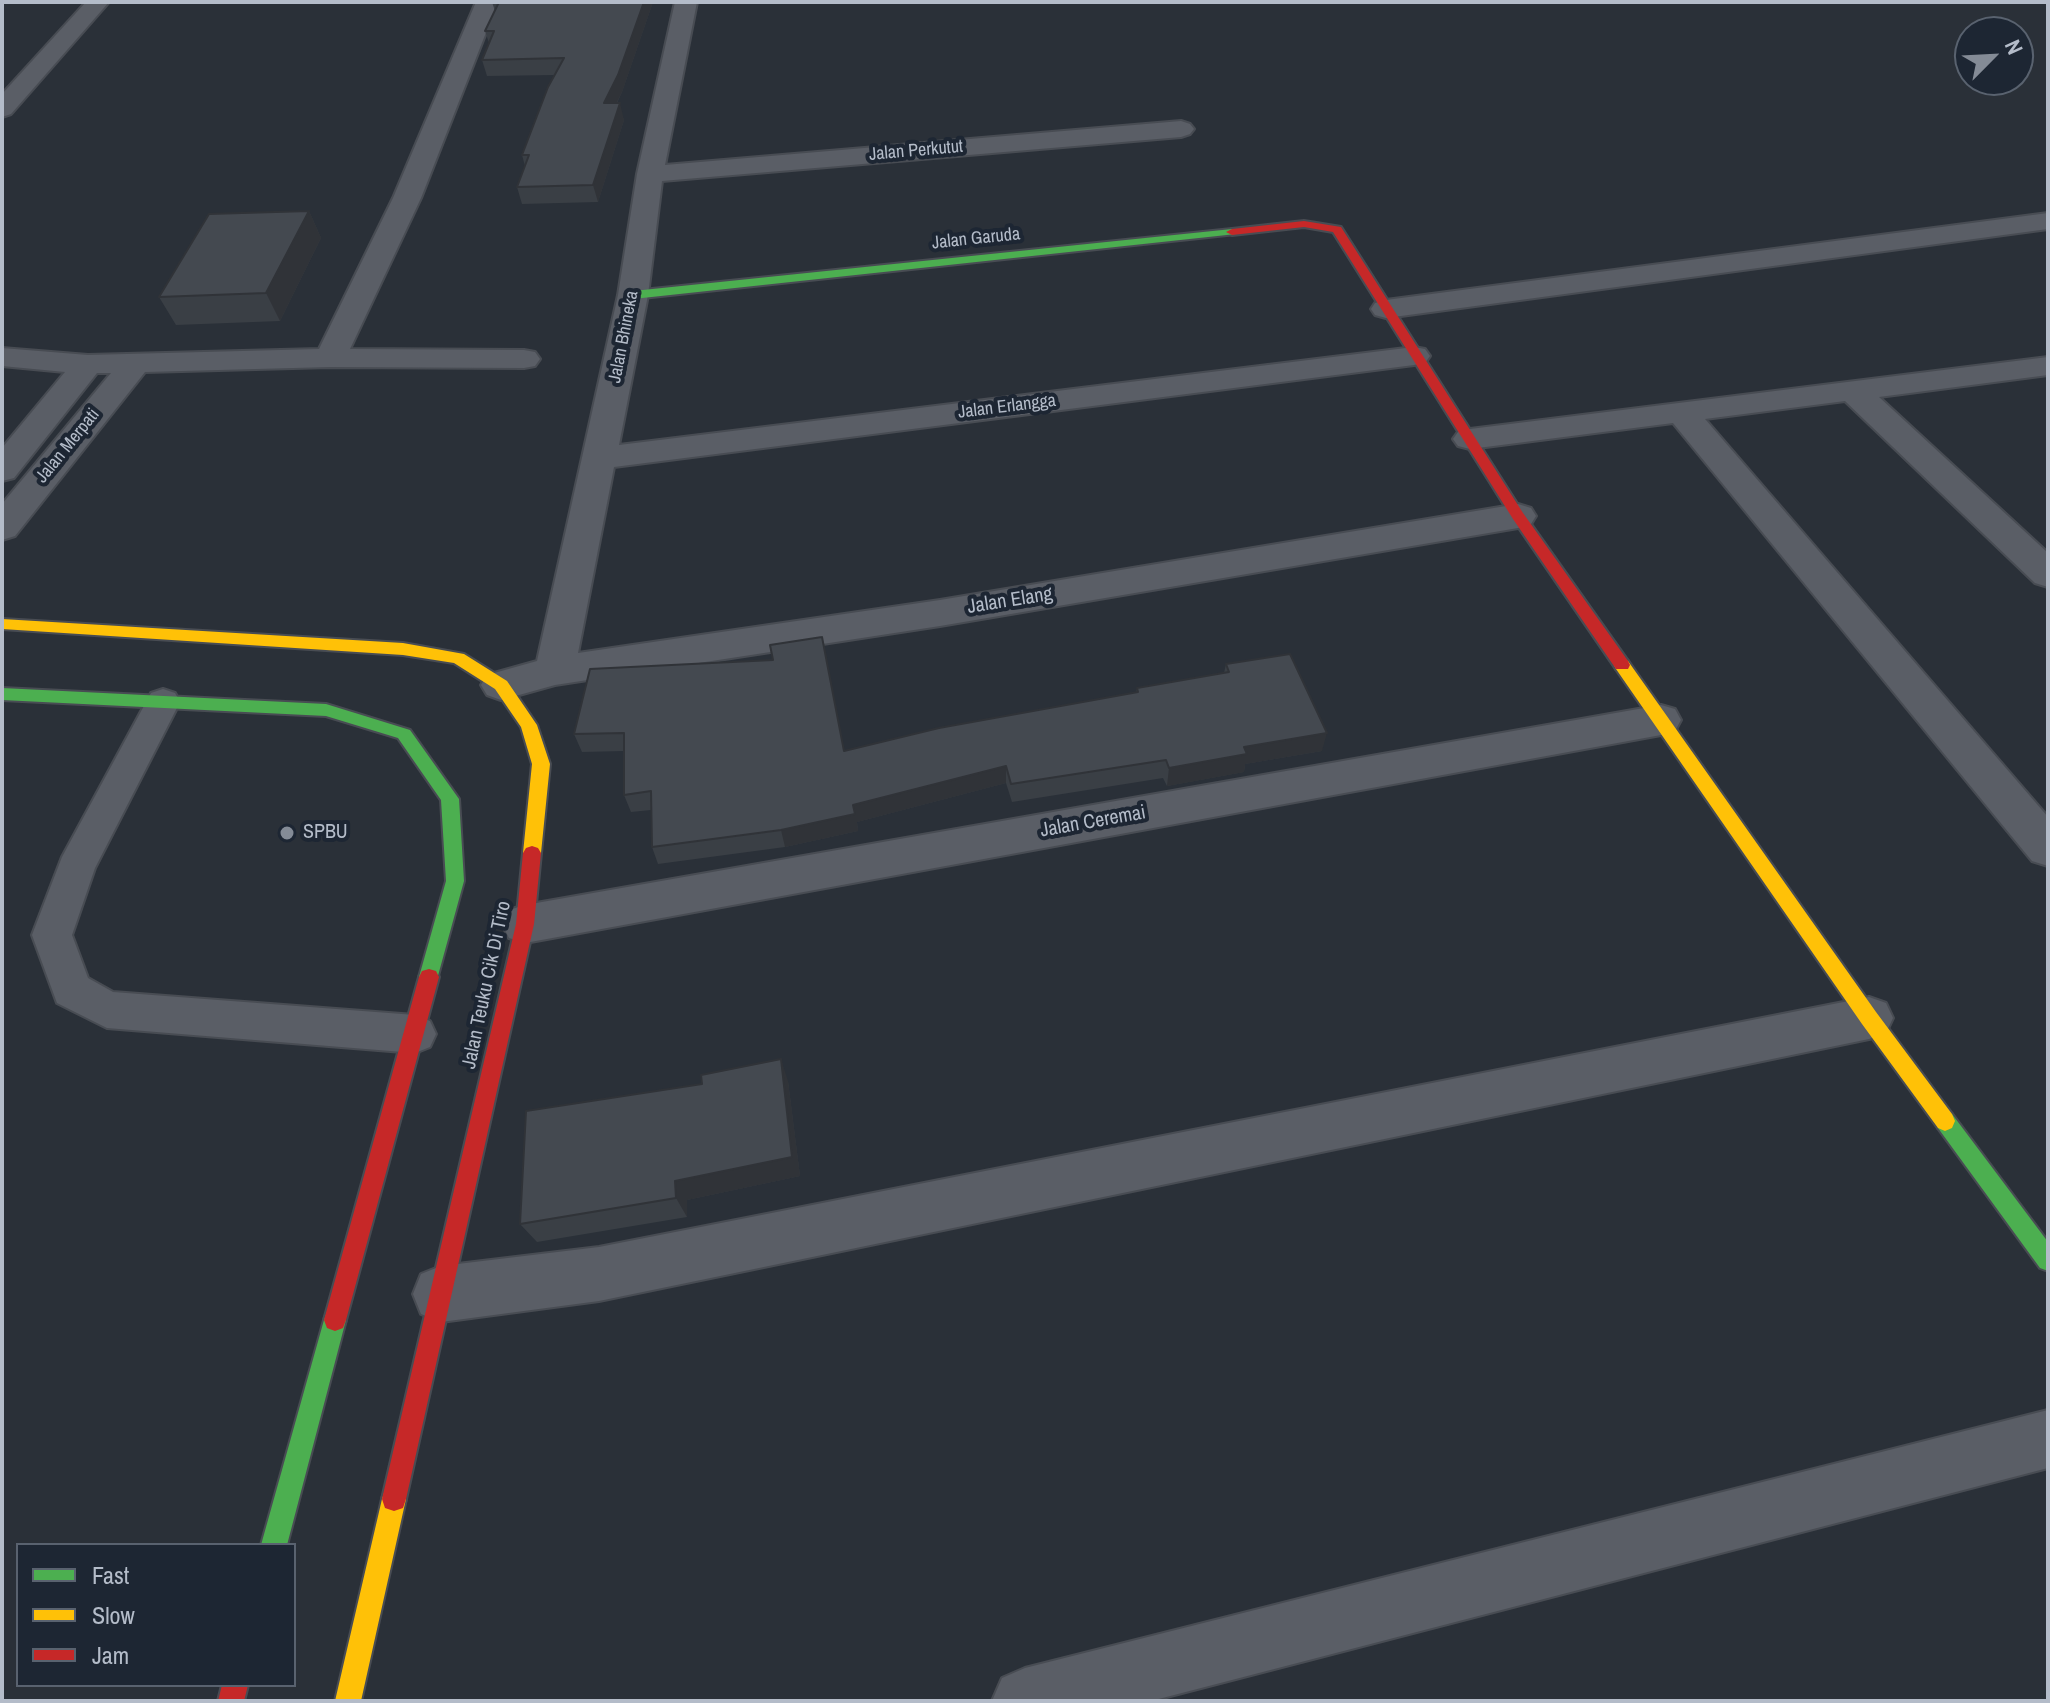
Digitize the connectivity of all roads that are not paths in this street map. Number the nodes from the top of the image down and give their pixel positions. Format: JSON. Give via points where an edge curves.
{"nodes":[{"id":1,"x":98,"y":2,"type":"edge"},
{"id":2,"x":487,"y":2,"type":"edge"},
{"id":3,"x":686,"y":2,"type":"edge"},
{"id":4,"x":2,"y":109,"type":"edge"},
{"id":5,"x":1181,"y":129,"type":"dead end"},
{"id":6,"x":650,"y":174,"type":"junction"},
{"id":7,"x":2048,"y":221,"type":"edge"},
{"id":8,"x":633,"y":295,"type":"junction"},
{"id":9,"x":1386,"y":309,"type":"junction"},
{"id":10,"x":1414,"y":356,"type":"junction"},
{"id":11,"x":2,"y":357,"type":"edge"},
{"id":12,"x":330,"y":358,"type":"junction"},
{"id":13,"x":524,"y":359,"type":"dead end"},
{"id":14,"x":88,"y":364,"type":"junction"},
{"id":15,"x":135,"y":364,"type":"junction"},
{"id":16,"x":2042,"y":373,"type":"edge"},
{"id":17,"x":1853,"y":391,"type":"junction"},
{"id":18,"x":1683,"y":414,"type":"junction"},
{"id":19,"x":1470,"y":439,"type":"junction"},
{"id":20,"x":599,"y":458,"type":"junction"},
{"id":21,"x":2,"y":470,"type":"edge"},
{"id":22,"x":1518,"y":516,"type":"junction"},
{"id":23,"x":2,"y":528,"type":"edge"},
{"id":24,"x":2048,"y":574,"type":"edge"},
{"id":25,"x":2,"y":624,"type":"edge"},
{"id":26,"x":555,"y":671,"type":"junction"},
{"id":27,"x":501,"y":685,"type":"junction"},
{"id":28,"x":2,"y":694,"type":"edge"},
{"id":29,"x":163,"y":702,"type":"junction"},
{"id":30,"x":1661,"y":720,"type":"junction"},
{"id":31,"x":2048,"y":848,"type":"edge"},
{"id":32,"x":525,"y":924,"type":"junction"},
{"id":33,"x":1869,"y":1018,"type":"junction"},
{"id":34,"x":415,"y":1034,"type":"junction"},
{"id":35,"x":2048,"y":1260,"type":"edge"},
{"id":36,"x":441,"y":1294,"type":"junction"},
{"id":37,"x":2048,"y":1439,"type":"edge"},
{"id":38,"x":275,"y":1543,"type":"edge"},
{"id":39,"x":348,"y":1701,"type":"edge"},
{"id":40,"x":1025,"y":1701,"type":"edge"}],
"edges":[{"from":1,"to":4,"type":"street"},
{"from":2,"to":12,"type":"street","via":[[407,198]]},
{"from":3,"to":6,"type":"street","name":"Jalan Bhineka"},
{"from":5,"to":6,"type":"street","name":"Jalan Perkutut"},
{"from":6,"to":8,"type":"street","name":"Jalan Bhineka"},
{"from":7,"to":9,"type":"street"},
{"from":8,"to":9,"type":"street","name":"Jalan Garuda","via":[[1304,224],[1337,229]]},
{"from":8,"to":20,"type":"street","name":"Jalan Bhineka"},
{"from":9,"to":10,"type":"street"},
{"from":10,"to":19,"type":"street"},
{"from":10,"to":20,"type":"street","name":"Jalan Erlangga"},
{"from":11,"to":14,"type":"street"},
{"from":12,"to":13,"type":"street"},
{"from":12,"to":15,"type":"street"},
{"from":14,"to":15,"type":"street"},
{"from":14,"to":21,"type":"street","name":"Jalan Merpati"},
{"from":15,"to":23,"type":"street","name":"Jalan Merpati"},
{"from":16,"to":17,"type":"street"},
{"from":17,"to":18,"type":"street"},
{"from":17,"to":24,"type":"street"},
{"from":18,"to":19,"type":"street"},
{"from":18,"to":31,"type":"street"},
{"from":19,"to":22,"type":"street"},
{"from":20,"to":26,"type":"street","name":"Jalan Bhineka"},
{"from":22,"to":26,"type":"street","name":"Jalan Elang"},
{"from":22,"to":30,"type":"street"},
{"from":25,"to":27,"type":"street","name":"Jalan Teuku Cik Di Tiro","via":[[403,649],[458,658]]},
{"from":26,"to":27,"type":"street","name":"Jalan Elang"},
{"from":27,"to":32,"type":"street","name":"Jalan Teuku Cik Di Tiro","via":[[529,725],[541,764]]},
{"from":28,"to":29,"type":"street"},
{"from":29,"to":34,"type":"street","via":[[326,710],[404,734],[450,799],[455,881]]},
{"from":29,"to":34,"type":"lane","via":[[76,868],[52,935],[72,990],[107,1010]]},
{"from":30,"to":32,"type":"street","name":"Jalan Ceremai"},
{"from":30,"to":33,"type":"street"},
{"from":32,"to":36,"type":"street","name":"Jalan Teuku Cik Di Tiro"},
{"from":33,"to":35,"type":"street"},
{"from":33,"to":36,"type":"street","via":[[599,1274]]},
{"from":34,"to":38,"type":"street"},
{"from":36,"to":39,"type":"street","name":"Jalan Teuku Cik Di Tiro"},
{"from":37,"to":40,"type":"street"}]}
